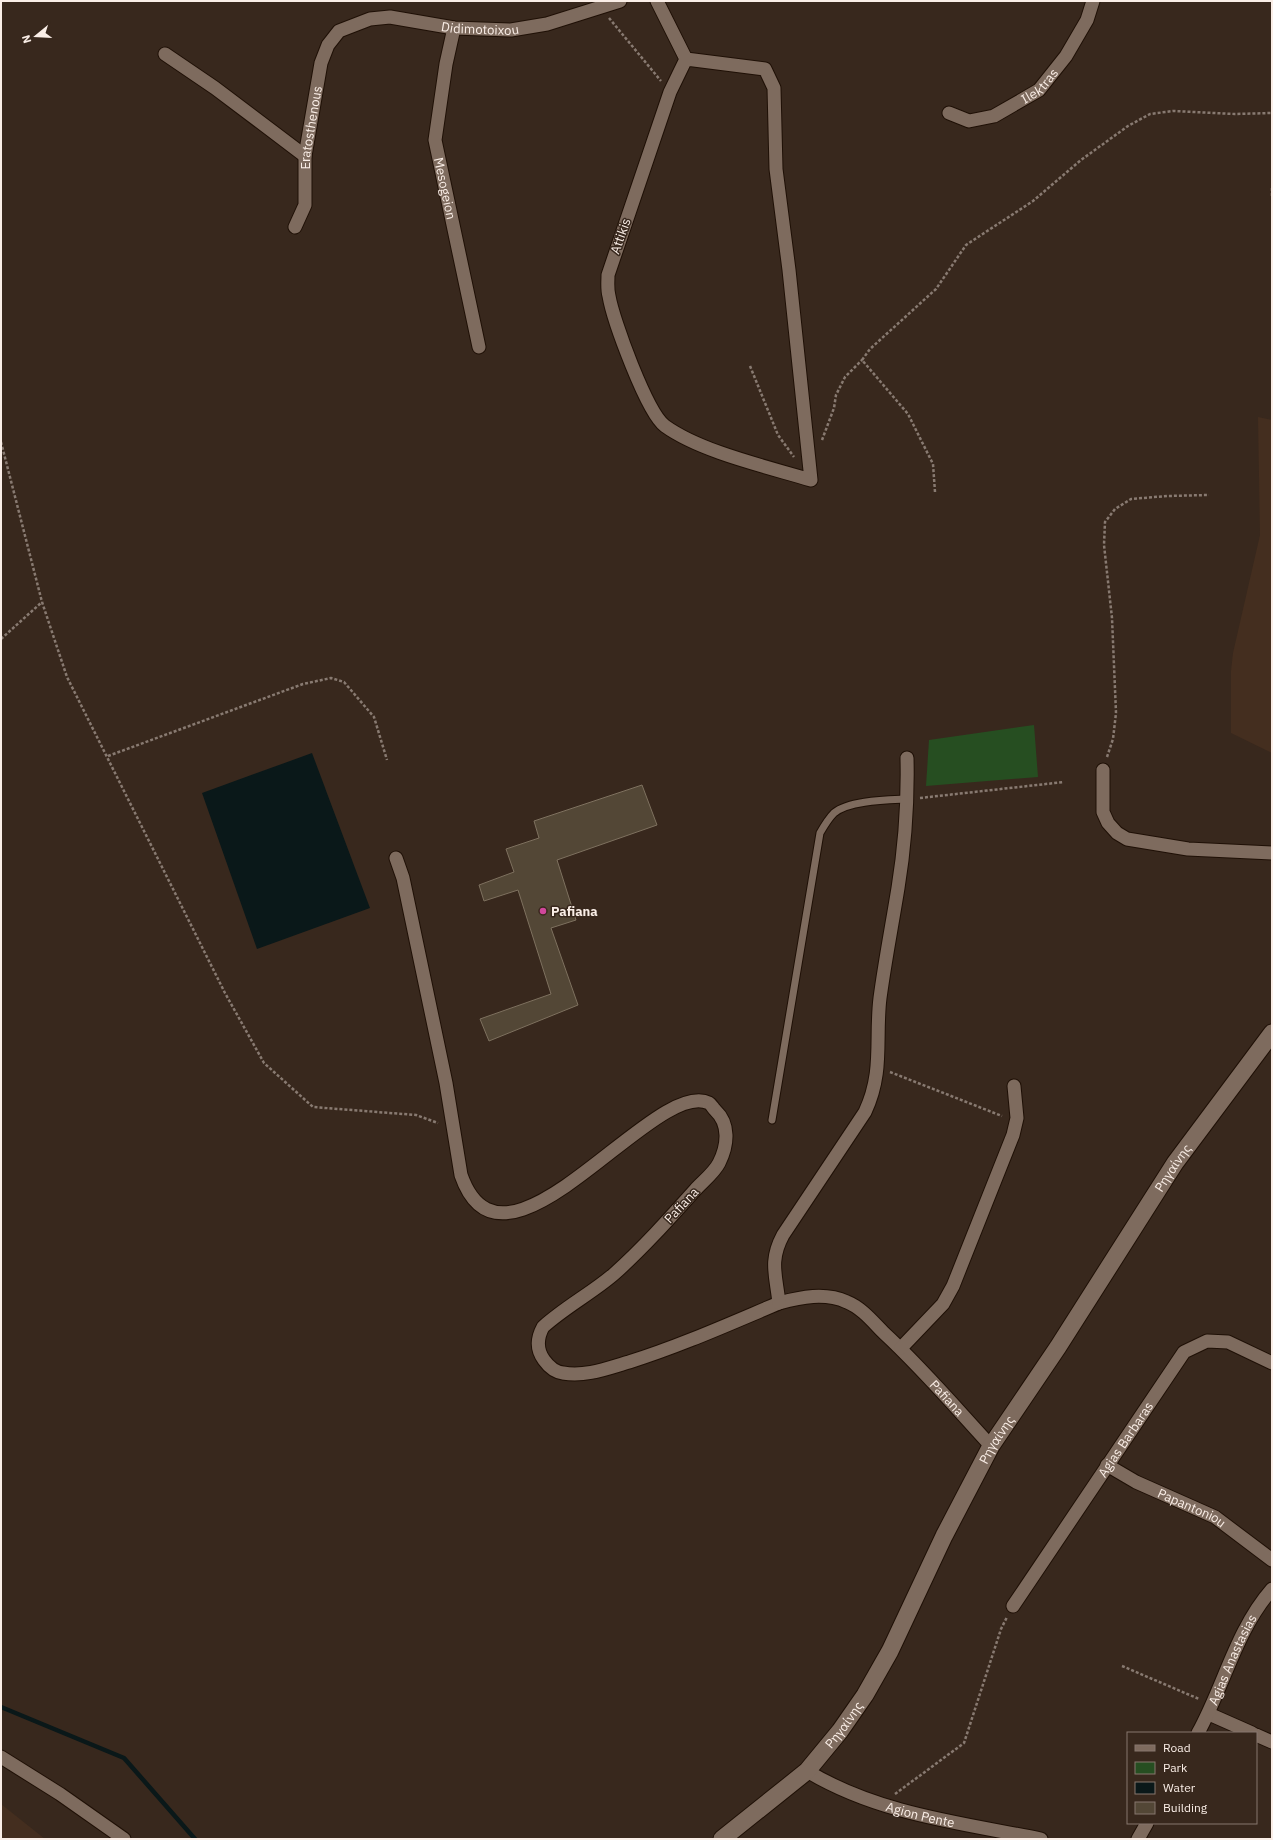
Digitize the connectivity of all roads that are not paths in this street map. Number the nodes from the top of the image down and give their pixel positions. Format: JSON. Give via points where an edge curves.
{"nodes":[{"id":1,"x":620,"y":1,"type":"edge"},
{"id":2,"x":657,"y":1,"type":"edge"},
{"id":3,"x":1093,"y":1,"type":"edge"},
{"id":4,"x":454,"y":28,"type":"junction"},
{"id":5,"x":339,"y":31,"type":"joint"},
{"id":6,"x":165,"y":54,"type":"dead end"},
{"id":7,"x":686,"y":59,"type":"junction"},
{"id":8,"x":949,"y":113,"type":"dead end"},
{"id":9,"x":305,"y":156,"type":"junction"},
{"id":10,"x":295,"y":228,"type":"dead end"},
{"id":11,"x":479,"y":347,"type":"dead end"},
{"id":12,"x":907,"y":758,"type":"dead end"},
{"id":13,"x":1103,"y":770,"type":"road end"},
{"id":14,"x":908,"y":799,"type":"junction"},
{"id":15,"x":1272,"y":853,"type":"edge"},
{"id":16,"x":396,"y":858,"type":"dead end"},
{"id":17,"x":1272,"y":1033,"type":"edge"},
{"id":18,"x":1014,"y":1086,"type":"dead end"},
{"id":19,"x":772,"y":1120,"type":"dead end"},
{"id":20,"x":779,"y":1303,"type":"junction"},
{"id":21,"x":901,"y":1348,"type":"junction"},
{"id":22,"x":1272,"y":1363,"type":"edge"},
{"id":23,"x":991,"y":1446,"type":"junction"},
{"id":24,"x":1106,"y":1465,"type":"junction"},
{"id":25,"x":1272,"y":1560,"type":"edge"},
{"id":26,"x":1272,"y":1589,"type":"edge"},
{"id":27,"x":1013,"y":1606,"type":"road end"},
{"id":28,"x":1210,"y":1709,"type":"junction"},
{"id":29,"x":1198,"y":1732,"type":"edge"},
{"id":30,"x":1250,"y":1732,"type":"edge"},
{"id":31,"x":1257,"y":1735,"type":"edge"},
{"id":32,"x":1272,"y":1742,"type":"edge"},
{"id":33,"x":1,"y":1757,"type":"edge"},
{"id":34,"x":807,"y":1771,"type":"junction"},
{"id":35,"x":1146,"y":1824,"type":"edge"},
{"id":36,"x":124,"y":1839,"type":"edge"},
{"id":37,"x":722,"y":1839,"type":"edge"},
{"id":38,"x":1040,"y":1839,"type":"edge"},
{"id":39,"x":1138,"y":1839,"type":"edge"}],
"edges":[{"from":1,"to":4,"type":"street","name":"Didimotoixou","via":[[547,24],[511,30]]},
{"from":2,"to":7,"type":"street"},
{"from":3,"to":8,"type":"street","name":"Ilektras","via":[[1087,20],[1066,56],[1039,90],[994,116],[969,121]]},
{"from":4,"to":5,"type":"street","name":"Didimotoixou","via":[[390,17],[370,19]]},
{"from":4,"to":11,"type":"street","name":"Mesogeion","via":[[435,140]]},
{"from":5,"to":9,"type":"street","name":"Eratosthenous","via":[[328,45],[321,63]]},
{"from":6,"to":9,"type":"street","via":[[216,88]]},
{"from":7,"to":7,"type":"street","name":"Attikis","via":[[766,69],[774,88],[776,169],[790,270],[811,480],[709,448],[664,426],[655,416],[629,359],[609,296],[608,275],[614,251],[670,92]]},
{"from":9,"to":10,"type":"street","name":"Eratosthenous","via":[[305,205]]},
{"from":12,"to":14,"type":"street"},
{"from":13,"to":15,"type":"street","via":[[1102,812],[1117,833],[1127,839],[1188,849]]},
{"from":14,"to":19,"type":"lane","via":[[872,801],[836,811],[820,833]]},
{"from":14,"to":20,"type":"street","via":[[899,886],[883,973],[874,1094],[866,1112],[776,1248],[774,1267]]},
{"from":16,"to":20,"type":"street","name":"Pafiana","via":[[403,878],[446,1083],[461,1175],[466,1189],[485,1208],[510,1212],[533,1205],[589,1170],[653,1118],[677,1105],[695,1101],[709,1103],[720,1114],[726,1127],[725,1148],[718,1164],[686,1200],[613,1274],[543,1327],[538,1336],[540,1355],[547,1365],[563,1373],[597,1372],[664,1351]]},
{"from":17,"to":23,"type":"street","name":"Ρηγαίνης","via":[[1175,1163],[1058,1347]]},
{"from":18,"to":21,"type":"street","via":[[1017,1102],[1013,1136],[949,1295]]},
{"from":20,"to":21,"type":"street","name":"Pafiana","via":[[816,1296],[848,1302],[864,1313]]},
{"from":21,"to":23,"type":"street","name":"Pafiana"},
{"from":22,"to":24,"type":"street","name":"Agias Barbaras","via":[[1228,1342],[1207,1341],[1184,1352]]},
{"from":23,"to":34,"type":"street","name":"Ρηγαίνης","via":[[944,1536],[890,1651],[840,1731]]},
{"from":24,"to":25,"type":"street","name":"Papantoniou","via":[[1136,1482],[1215,1517]]},
{"from":24,"to":27,"type":"street","name":"Agias Barbaras"},
{"from":26,"to":28,"type":"street","name":"Agias Anastasias","via":[[1260,1603],[1242,1634]]},
{"from":28,"to":29,"type":"street","name":"Agias Anastasias"},
{"from":28,"to":30,"type":"street"},
{"from":31,"to":32,"type":"street"},
{"from":33,"to":36,"type":"street"},
{"from":34,"to":37,"type":"street","name":"Ρηγαίνης"},
{"from":34,"to":38,"type":"street","name":"Agion Pente","via":[[832,1786],[909,1813]]},
{"from":35,"to":39,"type":"street"}]}
